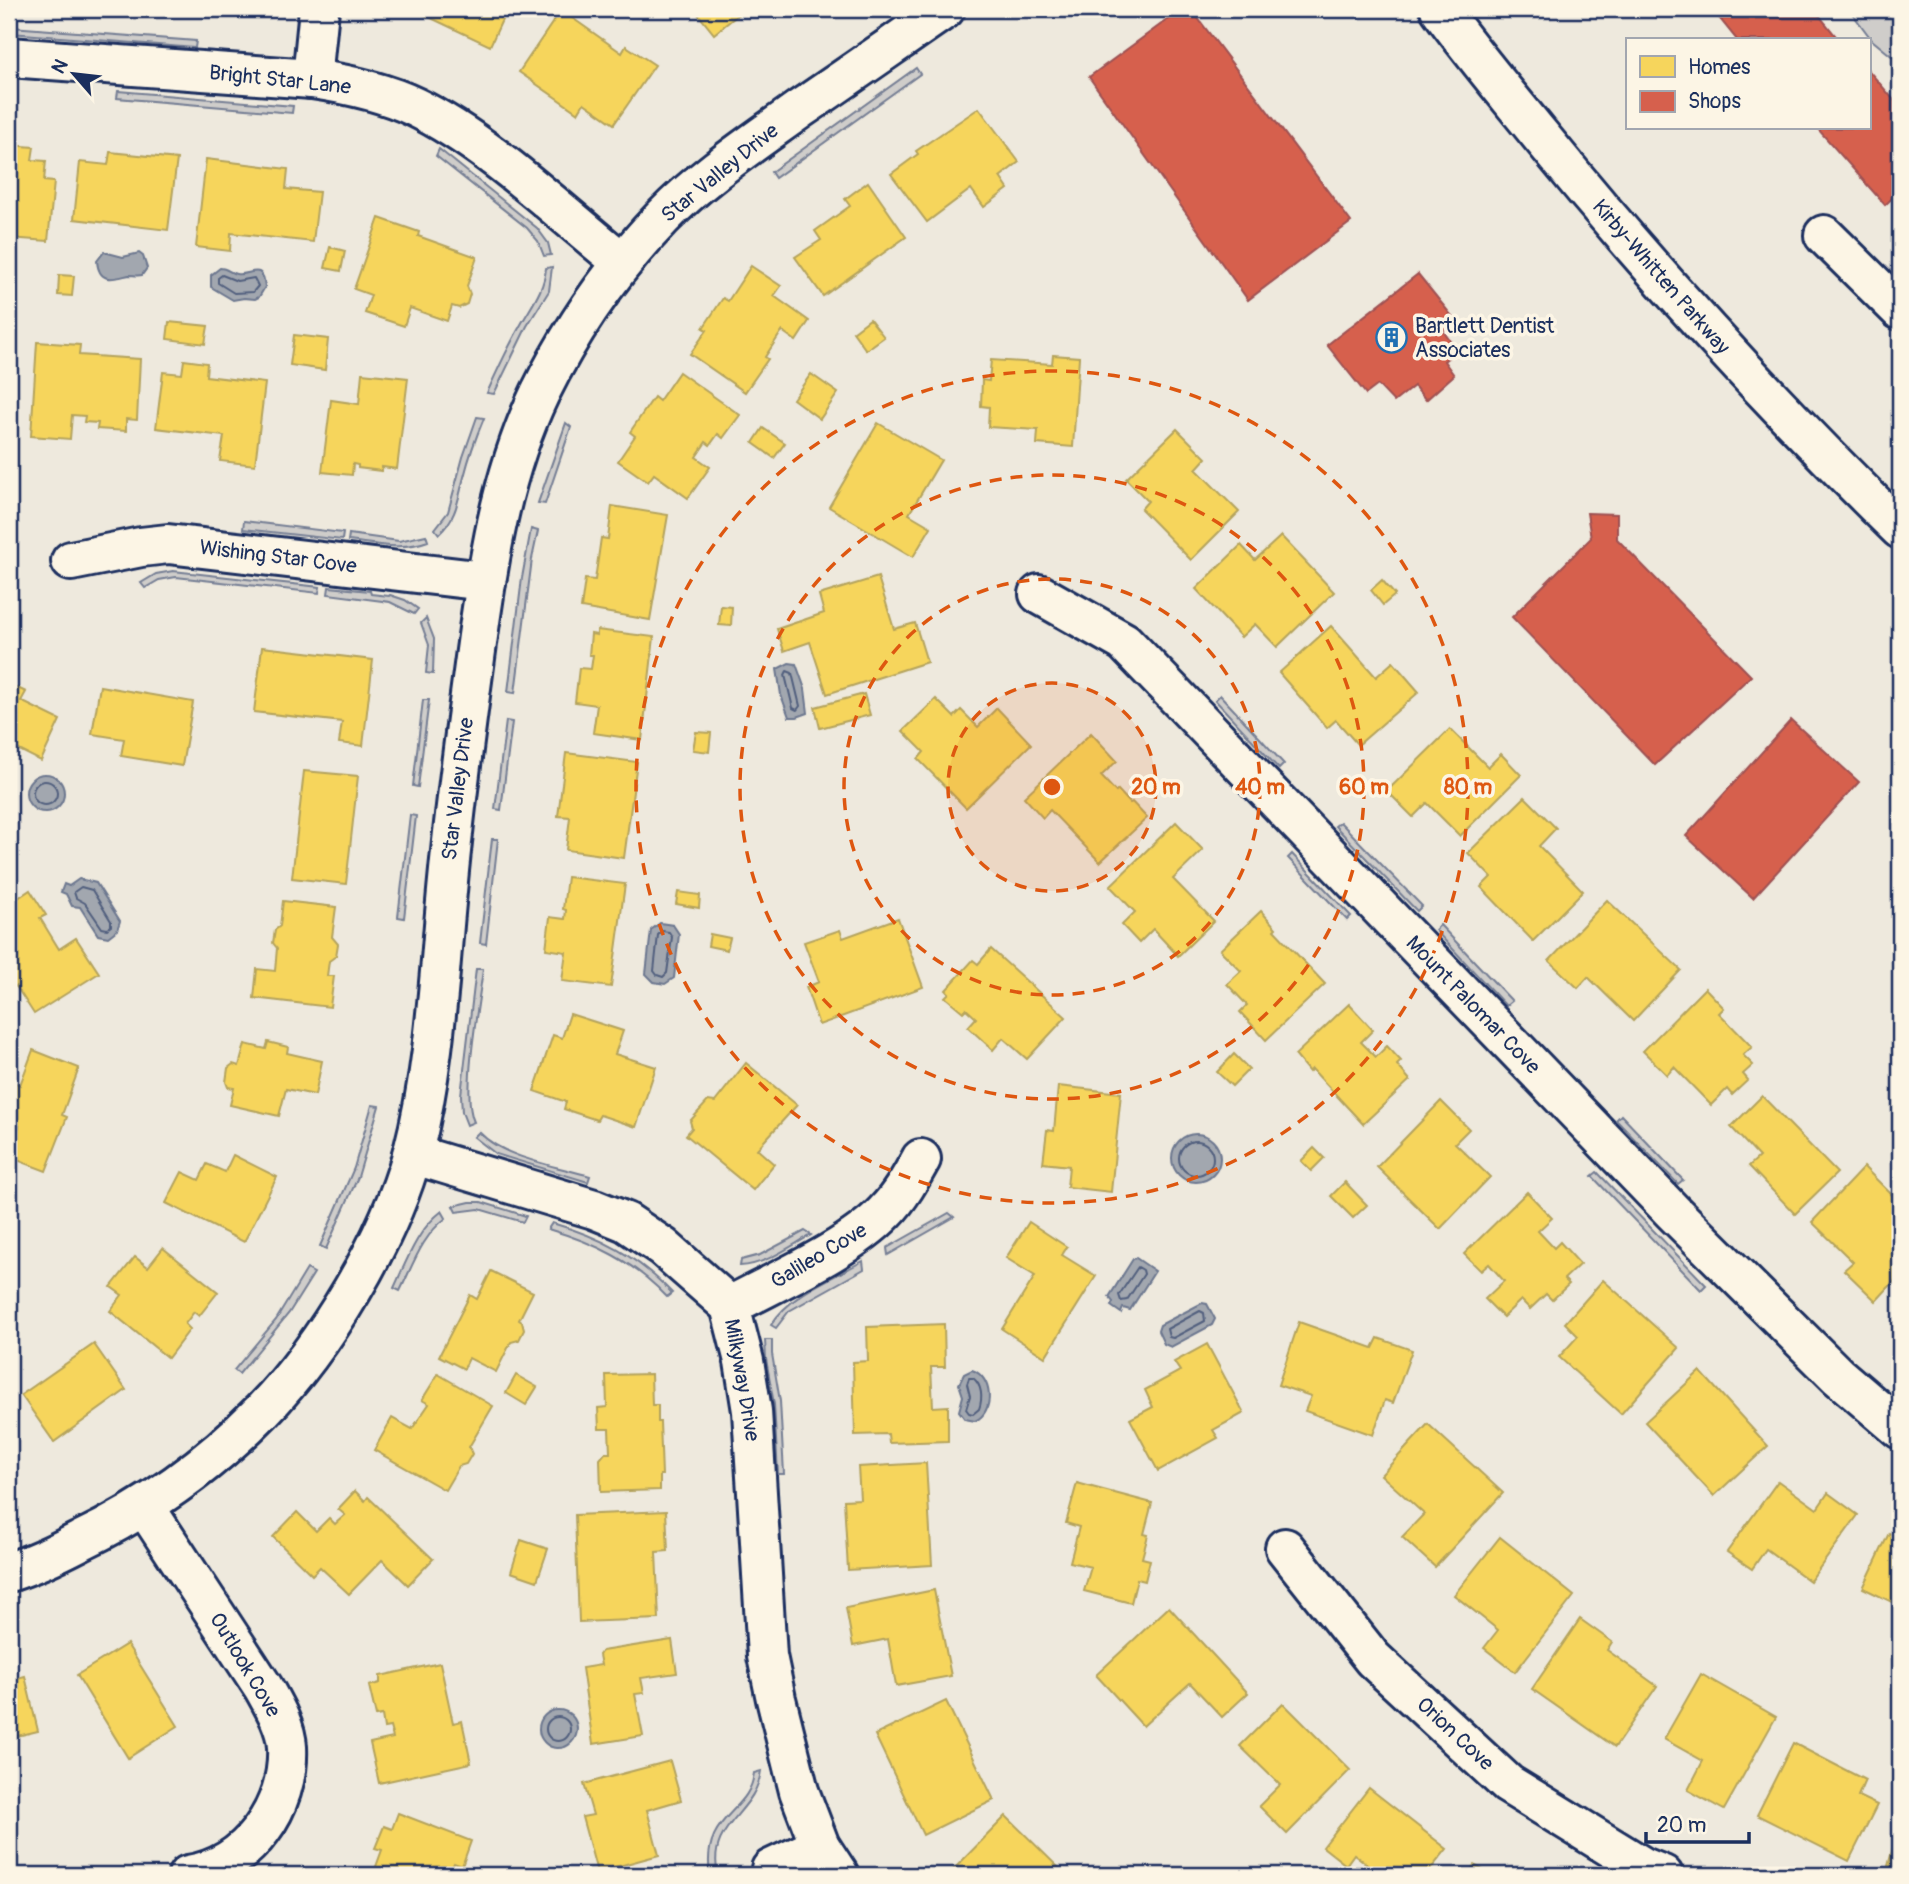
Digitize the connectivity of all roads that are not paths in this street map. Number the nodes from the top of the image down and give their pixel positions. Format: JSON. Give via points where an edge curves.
{"nodes":[{"id":1,"x":319,"y":9,"type":"edge"},
{"id":2,"x":945,"y":9,"type":"edge"},
{"id":3,"x":1440,"y":9,"type":"edge"},
{"id":4,"x":9,"y":57,"type":"edge"},
{"id":5,"x":312,"y":79,"type":"junction"},
{"id":6,"x":1824,"y":235,"type":"dead end"},
{"id":7,"x":622,"y":262,"type":"junction"},
{"id":8,"x":1897,"y":299,"type":"edge"},
{"id":9,"x":1900,"y":529,"type":"edge"},
{"id":10,"x":71,"y":561,"type":"dead end"},
{"id":11,"x":485,"y":581,"type":"junction"},
{"id":12,"x":1039,"y":594,"type":"dead end"},
{"id":13,"x":412,"y":1154,"type":"junction"},
{"id":14,"x":921,"y":1159,"type":"dead end"},
{"id":15,"x":730,"y":1307,"type":"junction"},
{"id":16,"x":1900,"y":1429,"type":"edge"},
{"id":17,"x":145,"y":1507,"type":"junction"},
{"id":18,"x":1285,"y":1548,"type":"dead end"},
{"id":19,"x":9,"y":1572,"type":"edge"},
{"id":20,"x":829,"y":1860,"type":"edge"},
{"id":21,"x":771,"y":1869,"type":"dead end"},
{"id":22,"x":188,"y":1875,"type":"edge"},
{"id":23,"x":1663,"y":1875,"type":"edge"}],
"edges":[{"from":1,"to":5,"type":"street"},
{"from":2,"to":7,"type":"street","name":"Star Valley Drive","via":[[740,152],[678,203]]},
{"from":3,"to":9,"type":"street","name":"Kirby-Whitten Parkway","via":[[1605,216],[1686,308]]},
{"from":4,"to":5,"type":"street","name":"Bright Star Lane"},
{"from":5,"to":7,"type":"street","name":"Bright Star Lane","via":[[381,95],[441,121]]},
{"from":6,"to":8,"type":"street"},
{"from":7,"to":11,"type":"street","name":"Star Valley Drive","via":[[592,301],[538,397],[500,508]]},
{"from":10,"to":11,"type":"street","name":"Wishing Star Cove","via":[[168,544]]},
{"from":11,"to":13,"type":"street","name":"Star Valley Drive","via":[[455,806],[432,1045]]},
{"from":12,"to":16,"type":"street","name":"Mount Palomar Cove","via":[[1124,642],[1673,1212],[1838,1376]]},
{"from":13,"to":15,"type":"street","name":"Milkyway Drive","via":[[626,1222],[663,1247]]},
{"from":13,"to":17,"type":"street","name":"Star Valley Drive","via":[[392,1211],[356,1282],[295,1375],[233,1440]]},
{"from":14,"to":15,"type":"street","name":"Galileo Cove","via":[[875,1222]]},
{"from":15,"to":20,"type":"street","name":"Milkyway Drive","via":[[752,1411],[767,1656],[791,1761]]},
{"from":17,"to":19,"type":"street","name":"Star Valley Drive","via":[[47,1558]]},
{"from":17,"to":22,"type":"street","name":"Outlook Cove","via":[[263,1687],[287,1745],[285,1776],[273,1809],[253,1842],[223,1864]]},
{"from":18,"to":23,"type":"street","name":"Orion Cove","via":[[1373,1659],[1508,1784]]},
{"from":20,"to":21,"type":"street","name":"Milkyway Drive"}]}
